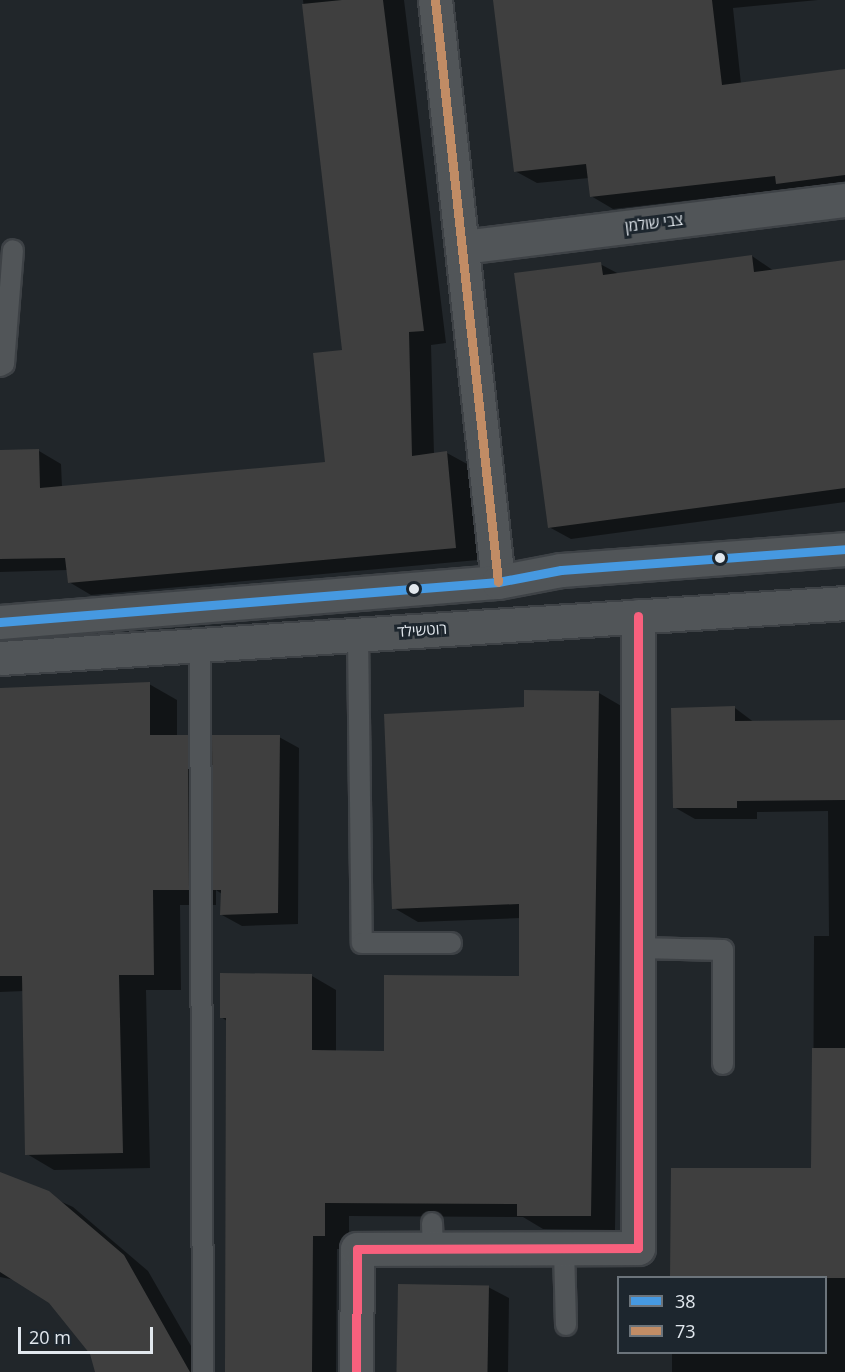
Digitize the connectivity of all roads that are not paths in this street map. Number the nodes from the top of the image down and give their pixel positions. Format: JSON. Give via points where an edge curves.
{"nodes":[{"id":1,"x":435,"y":0,"type":"edge"},
{"id":2,"x":845,"y":200,"type":"edge"},
{"id":3,"x":462,"y":247,"type":"junction"},
{"id":4,"x":13,"y":249,"type":"dead end"},
{"id":5,"x":0,"y":366,"type":"edge"},
{"id":6,"x":845,"y":549,"type":"edge"},
{"id":7,"x":498,"y":582,"type":"junction"},
{"id":8,"x":845,"y":603,"type":"edge"},
{"id":9,"x":638,"y":616,"type":"junction"},
{"id":10,"x":0,"y":622,"type":"edge"},
{"id":11,"x":358,"y":634,"type":"junction"},
{"id":12,"x":200,"y":646,"type":"junction"},
{"id":13,"x":0,"y":658,"type":"edge"},
{"id":14,"x":451,"y":943,"type":"dead end"},
{"id":15,"x":638,"y":948,"type":"junction"},
{"id":16,"x":723,"y":1064,"type":"dead end"},
{"id":17,"x":564,"y":1249,"type":"junction"},
{"id":18,"x":566,"y":1325,"type":"dead end"},
{"id":19,"x":203,"y":1372,"type":"edge"},
{"id":20,"x":357,"y":1372,"type":"edge"}],
"edges":[{"from":1,"to":3,"type":"street"},
{"from":2,"to":3,"type":"street","name":"צבי שולמן"},
{"from":3,"to":7,"type":"street"},
{"from":4,"to":5,"type":"lane"},
{"from":6,"to":7,"type":"street","via":[[561,570]]},
{"from":7,"to":10,"type":"street"},
{"from":8,"to":9,"type":"street","name":"רוטשילד"},
{"from":9,"to":11,"type":"street","name":"רוטשילד"},
{"from":9,"to":15,"type":"street"},
{"from":11,"to":12,"type":"street","name":"רוטשילד"},
{"from":11,"to":14,"type":"lane","via":[[362,943]]},
{"from":12,"to":13,"type":"street","name":"רוטשילד"},
{"from":12,"to":19,"type":"lane"},
{"from":15,"to":16,"type":"lane","via":[[723,950]]},
{"from":15,"to":17,"type":"street","via":[[638,1248]]},
{"from":17,"to":18,"type":"lane"},
{"from":17,"to":20,"type":"street","via":[[432,1236],[357,1249]]}]}
